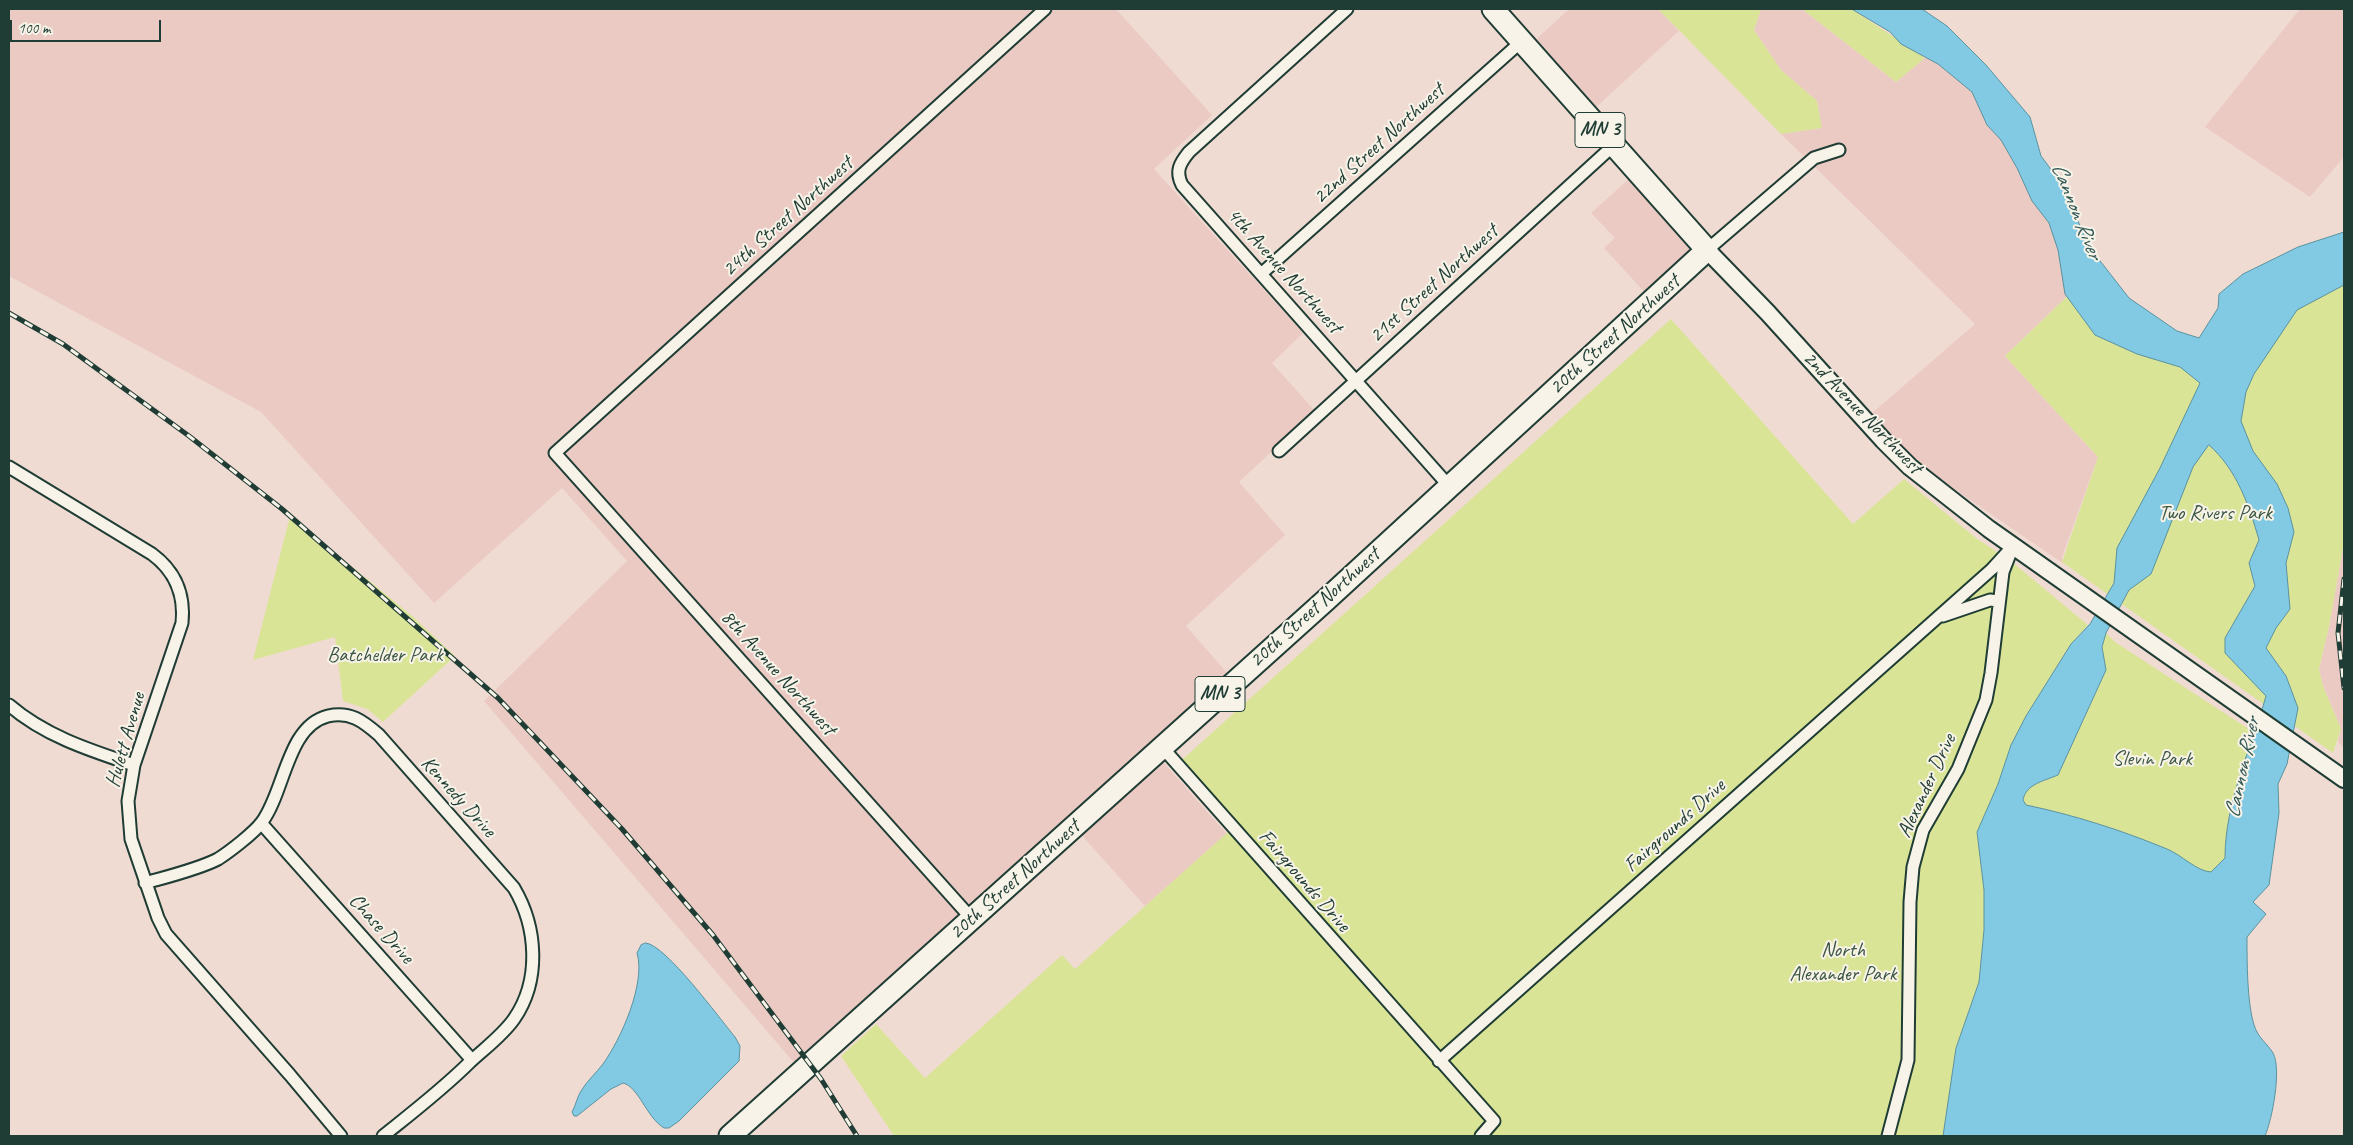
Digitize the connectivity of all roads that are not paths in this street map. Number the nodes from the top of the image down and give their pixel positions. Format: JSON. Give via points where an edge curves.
{"nodes":[{"id":1,"x":1046,"y":9,"type":"edge"},
{"id":2,"x":1347,"y":9,"type":"edge"},
{"id":3,"x":1493,"y":9,"type":"edge"},
{"id":4,"x":1522,"y":41,"type":"junction"},
{"id":5,"x":1614,"y":145,"type":"junction"},
{"id":6,"x":1839,"y":150,"type":"dead end"},
{"id":7,"x":1707,"y":250,"type":"junction"},
{"id":8,"x":1261,"y":274,"type":"junction"},
{"id":9,"x":1356,"y":381,"type":"junction"},
{"id":10,"x":1279,"y":451,"type":"dead end"},
{"id":11,"x":554,"y":453,"type":"joint"},
{"id":12,"x":9,"y":467,"type":"edge"},
{"id":13,"x":1450,"y":486,"type":"junction"},
{"id":14,"x":2014,"y":546,"type":"junction"},
{"id":15,"x":1998,"y":601,"type":"junction"},
{"id":16,"x":1934,"y":619,"type":"junction"},
{"id":17,"x":9,"y":705,"type":"edge"},
{"id":18,"x":1162,"y":747,"type":"junction"},
{"id":19,"x":134,"y":765,"type":"junction"},
{"id":20,"x":2344,"y":779,"type":"edge"},
{"id":21,"x":261,"y":823,"type":"junction"},
{"id":22,"x":145,"y":883,"type":"junction"},
{"id":23,"x":972,"y":919,"type":"junction"},
{"id":24,"x":472,"y":1060,"type":"junction"},
{"id":25,"x":1439,"y":1061,"type":"junction"},
{"id":26,"x":341,"y":1136,"type":"edge"},
{"id":27,"x":383,"y":1136,"type":"edge"},
{"id":28,"x":730,"y":1136,"type":"edge"},
{"id":29,"x":1481,"y":1136,"type":"edge"},
{"id":30,"x":1888,"y":1136,"type":"edge"}],
"edges":[{"from":1,"to":11,"type":"street","name":"24th Street Northwest"},
{"from":2,"to":8,"type":"street","name":"4th Avenue Northwest","via":[[1189,152],[1178,167],[1177,176],[1182,185]]},
{"from":3,"to":4,"type":"highway","name":"2nd Avenue Northwest","number":"MN 3"},
{"from":4,"to":5,"type":"highway","name":"2nd Avenue Northwest","number":"MN 3"},
{"from":4,"to":8,"type":"street","name":"22nd Street Northwest"},
{"from":5,"to":7,"type":"highway","name":"2nd Avenue Northwest","number":"MN 3"},
{"from":5,"to":9,"type":"street","name":"21st Street Northwest"},
{"from":6,"to":7,"type":"street","name":"20th Street Northwest","via":[[1814,158]]},
{"from":7,"to":13,"type":"highway","name":"20th Street Northwest","number":"MN 3"},
{"from":7,"to":14,"type":"street","name":"2nd Avenue Northwest","via":[[1896,454]]},
{"from":8,"to":9,"type":"street","name":"4th Avenue Northwest"},
{"from":9,"to":10,"type":"street","name":"21st Street Northwest"},
{"from":9,"to":13,"type":"street","name":"4th Avenue Northwest"},
{"from":11,"to":23,"type":"street","name":"8th Avenue Northwest"},
{"from":12,"to":19,"type":"street","name":"Hulett Avenue","via":[[152,554],[164,563],[176,581],[183,611],[182,623]]},
{"from":13,"to":18,"type":"highway","name":"20th Street Northwest","number":"MN 3"},
{"from":14,"to":15,"type":"street","name":"Alexander Drive","via":[[2003,572]]},
{"from":14,"to":16,"type":"street","name":"Fairgrounds Drive"},
{"from":14,"to":20,"type":"street","name":"2nd Avenue Northwest"},
{"from":15,"to":16,"type":"street","name":"Fairgrounds Drive","via":[[1990,600]]},
{"from":15,"to":30,"type":"street","name":"Alexander Drive","via":[[1986,700],[1958,769],[1923,830],[1915,860],[1910,902],[1908,1060]]},
{"from":16,"to":25,"type":"street","name":"Fairgrounds Drive"},
{"from":17,"to":19,"type":"street","via":[[41,728],[71,743]]},
{"from":18,"to":23,"type":"highway","name":"20th Street Northwest","number":"MN 3"},
{"from":18,"to":25,"type":"street","name":"Fairgrounds Drive"},
{"from":19,"to":22,"type":"street","name":"Hulett Avenue","via":[[128,822]]},
{"from":21,"to":22,"type":"street","name":"Kennedy Drive","via":[[217,859]]},
{"from":21,"to":24,"type":"street","name":"Chase Drive"},
{"from":21,"to":24,"type":"street","name":"Kennedy Drive","via":[[274,803],[296,746],[311,724],[331,716],[349,716],[361,720],[379,735],[514,888],[530,923],[532,960],[524,1001],[501,1035]]},
{"from":22,"to":26,"type":"street","name":"Hulett Avenue","via":[[158,918],[177,949]]},
{"from":23,"to":28,"type":"highway","name":"20th Street Northwest","number":"MN 3"},
{"from":24,"to":27,"type":"street","name":"Kennedy Drive"},
{"from":25,"to":29,"type":"street","name":"Fairgrounds Drive","via":[[1494,1121]]}]}
